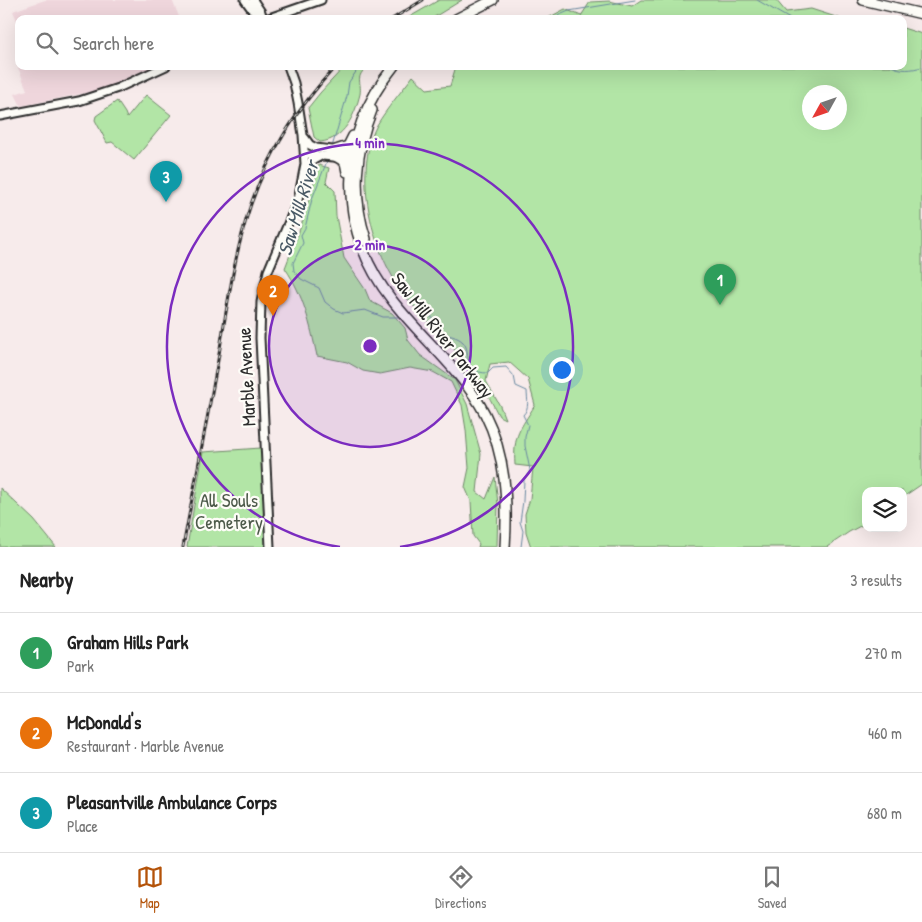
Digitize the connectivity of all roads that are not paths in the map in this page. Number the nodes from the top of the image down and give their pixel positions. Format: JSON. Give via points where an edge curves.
{"nodes":[{"id":1,"x":245,"y":0,"type":"edge"},
{"id":2,"x":253,"y":0,"type":"edge"},
{"id":3,"x":322,"y":0,"type":"edge"},
{"id":4,"x":481,"y":0,"type":"edge"},
{"id":5,"x":493,"y":0,"type":"edge"},
{"id":6,"x":863,"y":0,"type":"edge"},
{"id":7,"x":885,"y":0,"type":"edge"},
{"id":8,"x":922,"y":9,"type":"edge"},
{"id":9,"x":922,"y":14,"type":"edge"},
{"id":10,"x":259,"y":15,"type":"edge"},
{"id":11,"x":262,"y":15,"type":"edge"},
{"id":12,"x":275,"y":15,"type":"edge"},
{"id":13,"x":454,"y":15,"type":"edge"},
{"id":14,"x":464,"y":15,"type":"edge"},
{"id":15,"x":157,"y":70,"type":"edge"},
{"id":16,"x":289,"y":70,"type":"edge"},
{"id":17,"x":391,"y":70,"type":"edge"},
{"id":18,"x":397,"y":70,"type":"edge"},
{"id":19,"x":367,"y":108,"type":"junction"},
{"id":20,"x":0,"y":116,"type":"edge"},
{"id":21,"x":303,"y":136,"type":"junction"},
{"id":22,"x":324,"y":152,"type":"junction"},
{"id":23,"x":305,"y":153,"type":"junction"},
{"id":24,"x":335,"y":153,"type":"junction"},
{"id":25,"x":356,"y":156,"type":"junction"},
{"id":26,"x":303,"y":179,"type":"junction"},
{"id":27,"x":354,"y":219,"type":"junction"},
{"id":28,"x":270,"y":547,"type":"edge"},
{"id":29,"x":505,"y":547,"type":"edge"},
{"id":30,"x":510,"y":547,"type":"edge"}],
"edges":[{"from":1,"to":10,"type":"street"},
{"from":2,"to":11,"type":"street"},
{"from":3,"to":12,"type":"street"},
{"from":4,"to":13,"type":"highway"},
{"from":5,"to":14,"type":"highway"},
{"from":6,"to":9,"type":"highway"},
{"from":7,"to":8,"type":"highway"},
{"from":15,"to":20,"type":"street","via":[[118,88],[80,100]]},
{"from":16,"to":21,"type":"street","name":"Marble Avenue"},
{"from":17,"to":19,"type":"highway","name":"Saw Mill River Parkway"},
{"from":18,"to":25,"type":"highway","name":"Saw Mill River Parkway","via":[[374,106]]},
{"from":19,"to":24,"type":"highway","via":[[361,112],[349,145]]},
{"from":19,"to":25,"type":"highway","name":"Saw Mill River Parkway","via":[[358,132]]},
{"from":21,"to":22,"type":"street","via":[[312,147]]},
{"from":21,"to":23,"type":"street","name":"Marble Avenue"},
{"from":22,"to":23,"type":"street"},
{"from":22,"to":24,"type":"street"},
{"from":22,"to":26,"type":"street","via":[[312,161]]},
{"from":23,"to":26,"type":"street","name":"Marble Avenue"},
{"from":24,"to":25,"type":"street"},
{"from":24,"to":27,"type":"highway","via":[[347,165],[346,199],[348,211]]},
{"from":25,"to":27,"type":"highway","name":"Saw Mill River Parkway","via":[[350,186]]},
{"from":25,"to":30,"type":"highway","name":"Saw Mill River Parkway","via":[[360,216],[377,267],[397,299],[469,380],[499,434],[509,475]]},
{"from":26,"to":28,"type":"street","name":"Marble Avenue","via":[[296,208],[268,271],[260,302]]},
{"from":27,"to":29,"type":"highway","name":"Saw Mill River Parkway","via":[[366,254],[384,289],[464,382],[492,428],[504,473]]}]}
